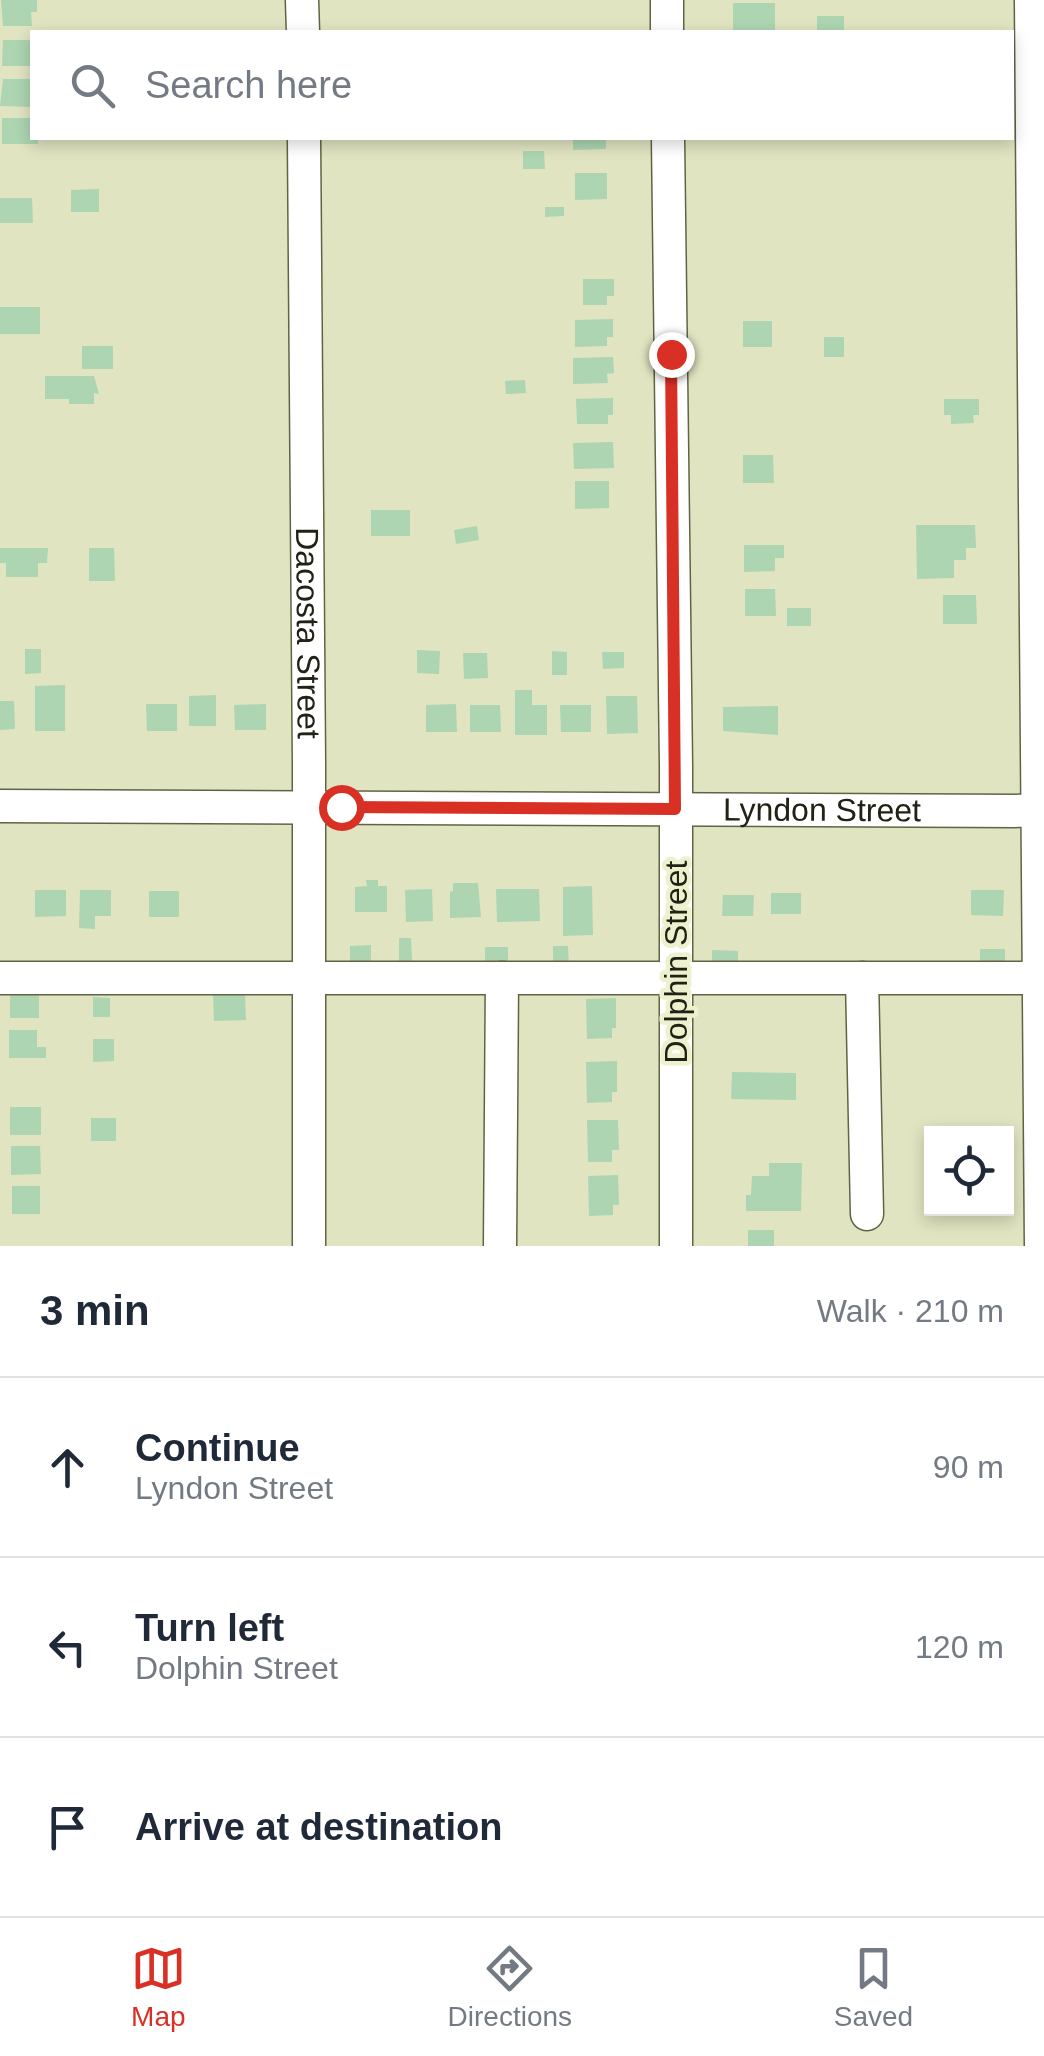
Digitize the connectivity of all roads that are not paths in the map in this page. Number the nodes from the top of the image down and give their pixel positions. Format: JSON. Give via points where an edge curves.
{"nodes":[{"id":1,"x":302,"y":0,"type":"edge"},
{"id":2,"x":666,"y":0,"type":"edge"},
{"id":3,"x":1032,"y":0,"type":"edge"},
{"id":4,"x":303,"y":30,"type":"edge"},
{"id":5,"x":667,"y":30,"type":"edge"},
{"id":6,"x":304,"y":140,"type":"edge"},
{"id":7,"x":668,"y":140,"type":"edge"},
{"id":8,"x":0,"y":806,"type":"edge"},
{"id":9,"x":309,"y":806,"type":"junction"},
{"id":10,"x":675,"y":809,"type":"junction"},
{"id":11,"x":1042,"y":811,"type":"edge"},
{"id":12,"x":0,"y":978,"type":"edge"},
{"id":13,"x":310,"y":978,"type":"junction"},
{"id":14,"x":502,"y":978,"type":"junction"},
{"id":15,"x":676,"y":978,"type":"junction"},
{"id":16,"x":862,"y":978,"type":"junction"},
{"id":17,"x":1042,"y":978,"type":"edge"},
{"id":18,"x":867,"y":1214,"type":"dead end"},
{"id":19,"x":308,"y":1246,"type":"edge"},
{"id":20,"x":500,"y":1246,"type":"edge"},
{"id":21,"x":676,"y":1246,"type":"edge"},
{"id":22,"x":1041,"y":1246,"type":"edge"}],
"edges":[{"from":1,"to":4,"type":"street"},
{"from":2,"to":5,"type":"street"},
{"from":3,"to":11,"type":"street"},
{"from":6,"to":9,"type":"street","name":"Dacosta Street"},
{"from":7,"to":10,"type":"street","name":"Dolphin Street"},
{"from":8,"to":9,"type":"street","name":"Lyndon Street"},
{"from":9,"to":10,"type":"street","name":"Lyndon Street"},
{"from":9,"to":13,"type":"street","name":"Dacosta Street"},
{"from":10,"to":11,"type":"street","name":"Lyndon Street"},
{"from":10,"to":15,"type":"street","name":"Dolphin Street"},
{"from":11,"to":17,"type":"street"},
{"from":12,"to":13,"type":"street"},
{"from":13,"to":14,"type":"street"},
{"from":13,"to":19,"type":"street","name":"Dacosta Street"},
{"from":14,"to":15,"type":"street"},
{"from":14,"to":20,"type":"street"},
{"from":15,"to":16,"type":"street"},
{"from":15,"to":21,"type":"street","name":"Dolphin Street"},
{"from":16,"to":17,"type":"street"},
{"from":16,"to":18,"type":"street"},
{"from":17,"to":22,"type":"street"}]}
